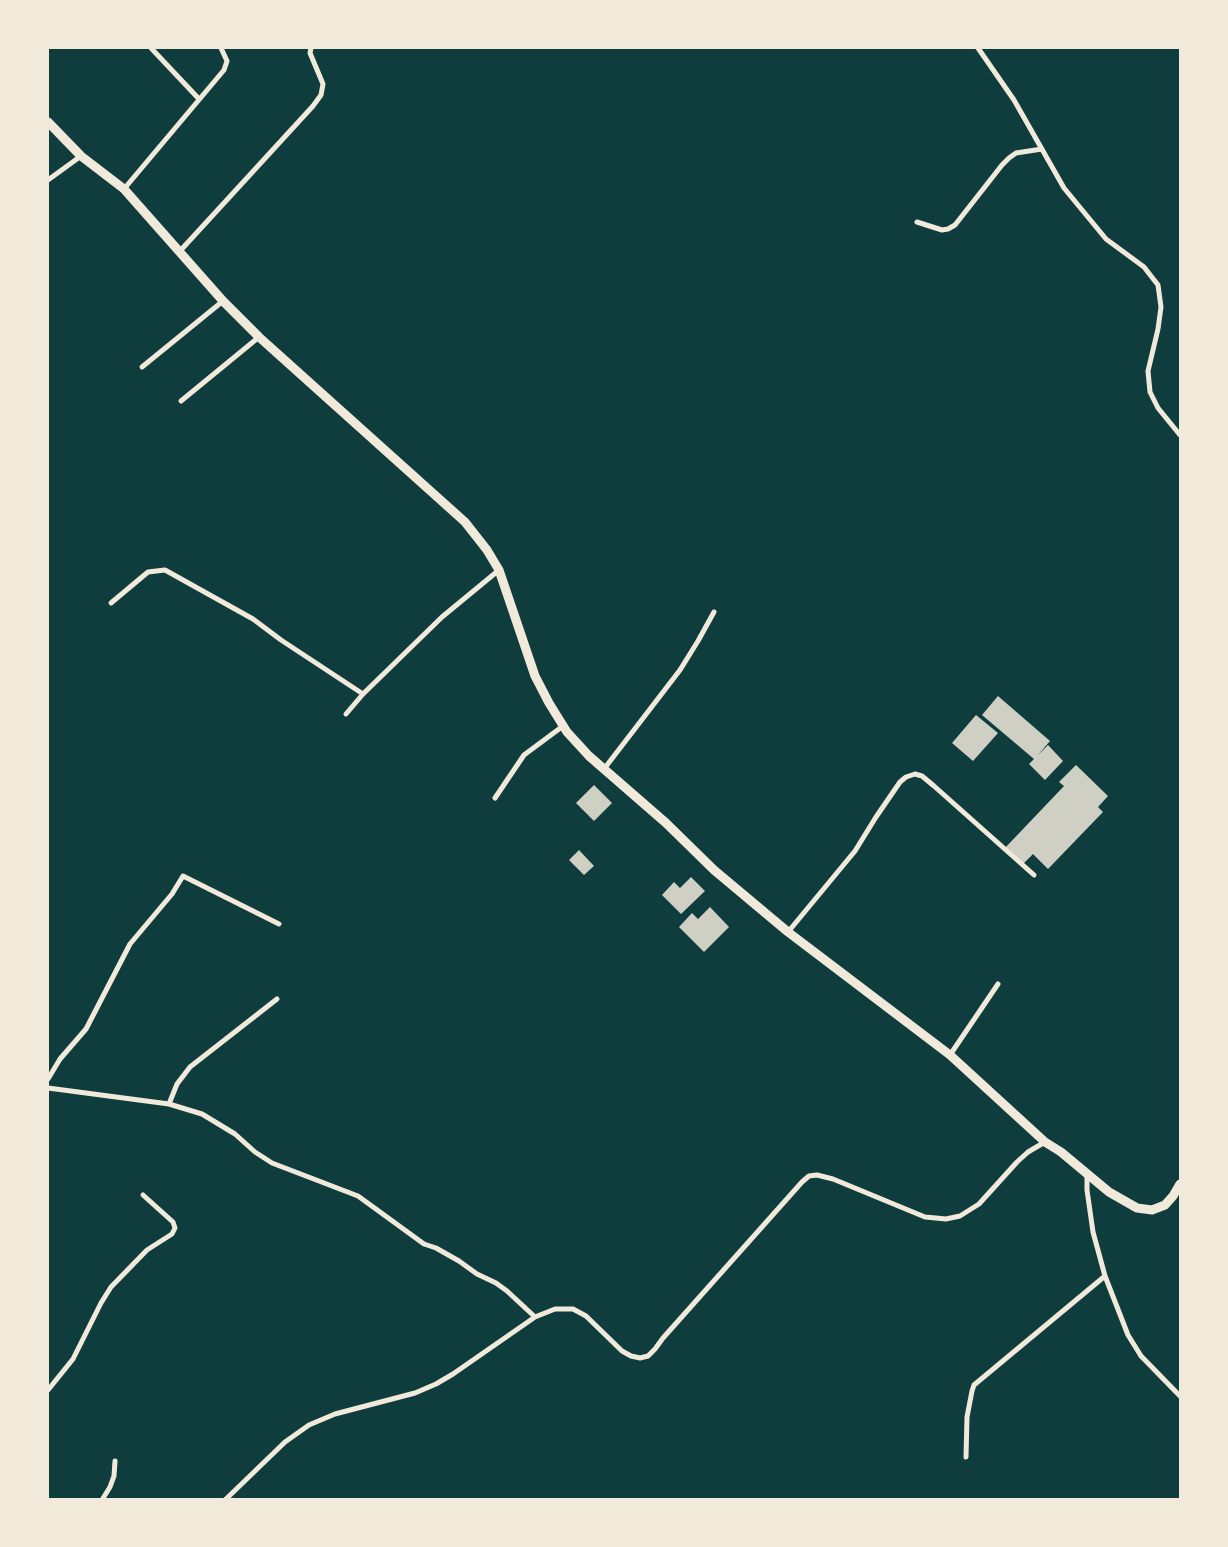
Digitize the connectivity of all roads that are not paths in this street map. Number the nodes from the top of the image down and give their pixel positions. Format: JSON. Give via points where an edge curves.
{"nodes":[{"id":1,"x":150,"y":48,"type":"edge"},
{"id":2,"x":221,"y":48,"type":"edge"},
{"id":3,"x":311,"y":48,"type":"edge"},
{"id":4,"x":978,"y":48,"type":"edge"},
{"id":5,"x":199,"y":99,"type":"junction"},
{"id":6,"x":48,"y":122,"type":"edge"},
{"id":7,"x":1042,"y":149,"type":"junction"},
{"id":8,"x":81,"y":156,"type":"junction"},
{"id":9,"x":48,"y":180,"type":"edge"},
{"id":10,"x":124,"y":189,"type":"junction"},
{"id":11,"x":917,"y":222,"type":"dead end"},
{"id":12,"x":180,"y":251,"type":"junction"},
{"id":13,"x":224,"y":301,"type":"junction"},
{"id":14,"x":259,"y":337,"type":"junction"},
{"id":15,"x":142,"y":367,"type":"dead end"},
{"id":16,"x":181,"y":401,"type":"dead end"},
{"id":17,"x":1180,"y":435,"type":"edge"},
{"id":18,"x":499,"y":570,"type":"junction"},
{"id":19,"x":111,"y":603,"type":"dead end"},
{"id":20,"x":714,"y":612,"type":"dead end"},
{"id":21,"x":363,"y":694,"type":"junction"},
{"id":22,"x":346,"y":714,"type":"dead end"},
{"id":23,"x":563,"y":726,"type":"junction"},
{"id":24,"x":604,"y":769,"type":"junction"},
{"id":25,"x":495,"y":798,"type":"dead end"},
{"id":26,"x":1034,"y":875,"type":"dead end"},
{"id":27,"x":279,"y":924,"type":"dead end"},
{"id":28,"x":788,"y":932,"type":"junction"},
{"id":29,"x":998,"y":984,"type":"dead end"},
{"id":30,"x":278,"y":999,"type":"dead end"},
{"id":31,"x":950,"y":1055,"type":"junction"},
{"id":32,"x":48,"y":1079,"type":"edge"},
{"id":33,"x":48,"y":1088,"type":"edge"},
{"id":34,"x":169,"y":1104,"type":"junction"},
{"id":35,"x":1045,"y":1142,"type":"junction"},
{"id":36,"x":1087,"y":1174,"type":"junction"},
{"id":37,"x":1180,"y":1184,"type":"edge"},
{"id":38,"x":143,"y":1195,"type":"dead end"},
{"id":39,"x":1105,"y":1276,"type":"junction"},
{"id":40,"x":534,"y":1317,"type":"junction"},
{"id":41,"x":48,"y":1390,"type":"edge"},
{"id":42,"x":1180,"y":1396,"type":"edge"},
{"id":43,"x":966,"y":1457,"type":"dead end"},
{"id":44,"x":115,"y":1461,"type":"dead end"},
{"id":45,"x":102,"y":1500,"type":"edge"},
{"id":46,"x":225,"y":1500,"type":"edge"}],
"edges":[{"from":1,"to":5,"type":"street"},
{"from":2,"to":5,"type":"street","via":[[227,61],[224,70]]},
{"from":3,"to":12,"type":"street","via":[[310,53],[323,84],[321,95]]},
{"from":4,"to":7,"type":"street","via":[[1014,100]]},
{"from":5,"to":10,"type":"street"},
{"from":6,"to":8,"type":"street"},
{"from":7,"to":11,"type":"street","via":[[1016,153],[1009,158],[955,226],[942,230]]},
{"from":7,"to":17,"type":"street","via":[[1064,188],[1106,239],[1144,267],[1158,285],[1161,307],[1148,372],[1150,392],[1158,408]]},
{"from":8,"to":9,"type":"street"},
{"from":8,"to":10,"type":"street"},
{"from":10,"to":12,"type":"street"},
{"from":12,"to":13,"type":"street"},
{"from":13,"to":14,"type":"street"},
{"from":13,"to":15,"type":"street"},
{"from":14,"to":16,"type":"street"},
{"from":14,"to":18,"type":"street","via":[[465,522]]},
{"from":18,"to":21,"type":"street","via":[[442,617]]},
{"from":18,"to":23,"type":"street","via":[[535,676]]},
{"from":19,"to":21,"type":"street","via":[[148,572],[164,570],[253,619]]},
{"from":20,"to":24,"type":"street","via":[[680,670]]},
{"from":21,"to":22,"type":"street"},
{"from":23,"to":24,"type":"street"},
{"from":23,"to":25,"type":"street","via":[[524,755]]},
{"from":24,"to":28,"type":"street","via":[[714,870]]},
{"from":26,"to":28,"type":"street","via":[[934,786],[915,774],[900,782],[855,851]]},
{"from":27,"to":32,"type":"street","via":[[183,876],[130,944],[86,1029],[60,1059]]},
{"from":28,"to":31,"type":"street"},
{"from":29,"to":31,"type":"street"},
{"from":30,"to":34,"type":"street","via":[[190,1066],[177,1084]]},
{"from":31,"to":35,"type":"street"},
{"from":33,"to":34,"type":"street"},
{"from":34,"to":40,"type":"street","via":[[202,1114],[235,1134],[272,1163],[358,1196],[424,1244],[496,1282]]},
{"from":35,"to":36,"type":"street"},
{"from":35,"to":40,"type":"street","via":[[1017,1162],[980,1204],[960,1216],[946,1219],[925,1217],[833,1179],[809,1176],[648,1356],[630,1356],[586,1316],[573,1310],[555,1309]]},
{"from":36,"to":37,"type":"street","via":[[1109,1192],[1137,1208],[1152,1210],[1165,1205]]},
{"from":36,"to":39,"type":"street","via":[[1093,1232]]},
{"from":38,"to":41,"type":"street","via":[[173,1222],[175,1228],[172,1234],[147,1250],[111,1287],[73,1359]]},
{"from":39,"to":42,"type":"street","via":[[1128,1335],[1141,1356]]},
{"from":39,"to":43,"type":"street","via":[[974,1385],[967,1417]]},
{"from":40,"to":46,"type":"street","via":[[436,1384],[309,1425],[285,1442]]},
{"from":44,"to":45,"type":"street","via":[[112,1482]]}]}
